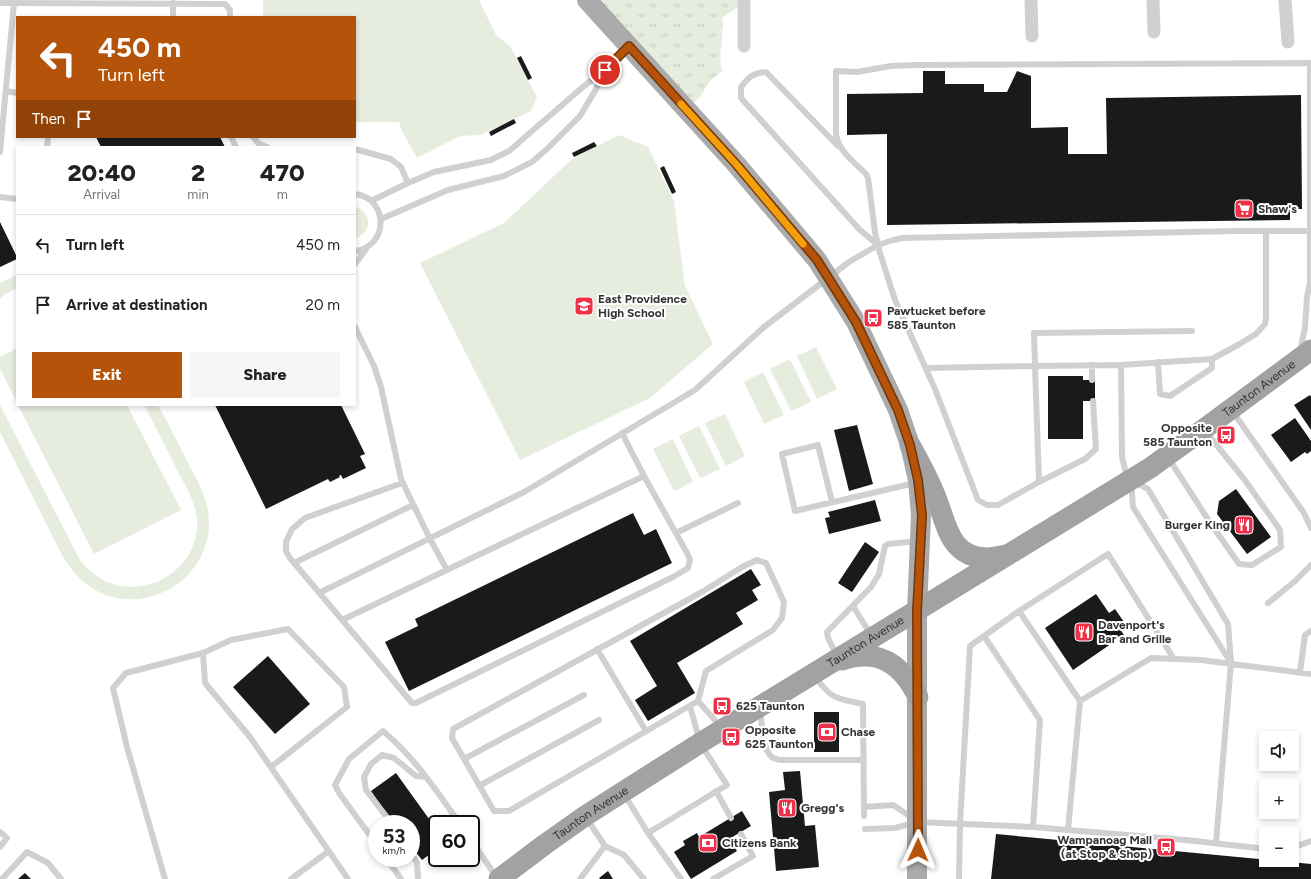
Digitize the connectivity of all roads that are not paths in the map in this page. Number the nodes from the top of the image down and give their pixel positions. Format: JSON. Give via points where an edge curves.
{"nodes":[{"id":1,"x":588,"y":0,"type":"edge"},
{"id":2,"x":744,"y":0,"type":"edge"},
{"id":3,"x":1031,"y":0,"type":"edge"},
{"id":4,"x":1153,"y":0,"type":"edge"},
{"id":5,"x":1285,"y":0,"type":"edge"},
{"id":6,"x":0,"y":3,"type":"edge"},
{"id":7,"x":14,"y":3,"type":"junction"},
{"id":8,"x":173,"y":3,"type":"junction"},
{"id":9,"x":173,"y":16,"type":"edge"},
{"id":10,"x":230,"y":16,"type":"edge"},
{"id":11,"x":1154,"y":32,"type":"dead end"},
{"id":12,"x":1032,"y":36,"type":"dead end"},
{"id":13,"x":1288,"y":42,"type":"dead end"},
{"id":14,"x":629,"y":46,"type":"junction"},
{"id":15,"x":744,"y":46,"type":"dead end"},
{"id":16,"x":1310,"y":63,"type":"edge"},
{"id":17,"x":605,"y":70,"type":"junction"},
{"id":18,"x":6,"y":91,"type":"junction"},
{"id":19,"x":16,"y":93,"type":"edge"},
{"id":20,"x":254,"y":138,"type":"edge"},
{"id":21,"x":265,"y":146,"type":"edge"},
{"id":22,"x":840,"y":148,"type":"junction"},
{"id":23,"x":1310,"y":148,"type":"edge"},
{"id":24,"x":356,"y":149,"type":"edge"},
{"id":25,"x":0,"y":152,"type":"edge"},
{"id":26,"x":408,"y":183,"type":"junction"},
{"id":27,"x":356,"y":194,"type":"edge"},
{"id":28,"x":0,"y":197,"type":"edge"},
{"id":29,"x":16,"y":199,"type":"edge"},
{"id":30,"x":372,"y":201,"type":"junction"},
{"id":31,"x":381,"y":219,"type":"junction"},
{"id":32,"x":1266,"y":231,"type":"junction"},
{"id":33,"x":1310,"y":231,"type":"edge"},
{"id":34,"x":878,"y":245,"type":"junction"},
{"id":35,"x":366,"y":248,"type":"junction"},
{"id":36,"x":356,"y":251,"type":"edge"},
{"id":37,"x":356,"y":263,"type":"edge"},
{"id":38,"x":828,"y":278,"type":"junction"},
{"id":39,"x":1311,"y":283,"type":"edge"},
{"id":40,"x":356,"y":329,"type":"edge"},
{"id":41,"x":1192,"y":331,"type":"dead end"},
{"id":42,"x":1304,"y":355,"type":"edge"},
{"id":43,"x":1212,"y":359,"type":"junction"},
{"id":44,"x":1158,"y":362,"type":"junction"},
{"id":45,"x":1121,"y":364,"type":"junction"},
{"id":46,"x":1092,"y":365,"type":"junction"},
{"id":47,"x":1034,"y":366,"type":"junction"},
{"id":48,"x":926,"y":368,"type":"junction"},
{"id":49,"x":1092,"y":380,"type":"dead end"},
{"id":50,"x":1093,"y":401,"type":"dead end"},
{"id":51,"x":1231,"y":409,"type":"junction"},
{"id":52,"x":1204,"y":429,"type":"junction"},
{"id":53,"x":622,"y":433,"type":"junction"},
{"id":54,"x":910,"y":445,"type":"junction"},
{"id":55,"x":1167,"y":456,"type":"junction"},
{"id":56,"x":644,"y":476,"type":"junction"},
{"id":57,"x":1131,"y":480,"type":"junction"},
{"id":58,"x":918,"y":482,"type":"junction"},
{"id":59,"x":1040,"y":482,"type":"junction"},
{"id":60,"x":402,"y":483,"type":"junction"},
{"id":61,"x":832,"y":502,"type":"junction"},
{"id":62,"x":738,"y":503,"type":"dead end"},
{"id":63,"x":413,"y":505,"type":"junction"},
{"id":64,"x":1311,"y":528,"type":"edge"},
{"id":65,"x":676,"y":533,"type":"junction"},
{"id":66,"x":430,"y":539,"type":"junction"},
{"id":67,"x":920,"y":541,"type":"junction"},
{"id":68,"x":1008,"y":555,"type":"junction"},
{"id":69,"x":294,"y":563,"type":"junction"},
{"id":70,"x":1311,"y":565,"type":"edge"},
{"id":71,"x":447,"y":570,"type":"junction"},
{"id":72,"x":319,"y":593,"type":"junction"},
{"id":73,"x":1268,"y":603,"type":"dead end"},
{"id":74,"x":853,"y":606,"type":"junction"},
{"id":75,"x":917,"y":611,"type":"junction"},
{"id":76,"x":1019,"y":612,"type":"junction"},
{"id":77,"x":342,"y":620,"type":"junction"},
{"id":78,"x":1311,"y":631,"type":"edge"},
{"id":79,"x":984,"y":636,"type":"junction"},
{"id":80,"x":873,"y":638,"type":"junction"},
{"id":81,"x":597,"y":649,"type":"junction"},
{"id":82,"x":204,"y":653,"type":"junction"},
{"id":83,"x":1174,"y":659,"type":"junction"},
{"id":84,"x":835,"y":661,"type":"junction"},
{"id":85,"x":1231,"y":663,"type":"junction"},
{"id":86,"x":1300,"y":672,"type":"junction"},
{"id":87,"x":814,"y":674,"type":"junction"},
{"id":88,"x":1311,"y":674,"type":"edge"},
{"id":89,"x":584,"y":694,"type":"dead end"},
{"id":90,"x":918,"y":697,"type":"junction"},
{"id":91,"x":698,"y":701,"type":"junction"},
{"id":92,"x":1080,"y":701,"type":"junction"},
{"id":93,"x":690,"y":706,"type":"junction"},
{"id":94,"x":760,"y":707,"type":"junction"},
{"id":95,"x":599,"y":720,"type":"dead end"},
{"id":96,"x":723,"y":730,"type":"junction"},
{"id":97,"x":646,"y":731,"type":"junction"},
{"id":98,"x":700,"y":744,"type":"junction"},
{"id":99,"x":464,"y":759,"type":"junction"},
{"id":100,"x":864,"y":760,"type":"junction"},
{"id":101,"x":271,"y":767,"type":"junction"},
{"id":102,"x":426,"y":777,"type":"junction"},
{"id":103,"x":479,"y":786,"type":"junction"},
{"id":104,"x":716,"y":791,"type":"junction"},
{"id":105,"x":623,"y":792,"type":"junction"},
{"id":106,"x":864,"y":807,"type":"junction"},
{"id":107,"x":385,"y":815,"type":"edge"},
{"id":108,"x":453,"y":815,"type":"edge"},
{"id":109,"x":586,"y":816,"type":"junction"},
{"id":110,"x":864,"y":816,"type":"dead end"},
{"id":111,"x":731,"y":818,"type":"dead end"},
{"id":112,"x":918,"y":822,"type":"junction"},
{"id":113,"x":960,"y":824,"type":"junction"},
{"id":114,"x":1033,"y":827,"type":"junction"},
{"id":115,"x":865,"y":829,"type":"dead end"},
{"id":116,"x":1068,"y":830,"type":"junction"},
{"id":117,"x":0,"y":832,"type":"edge"},
{"id":118,"x":368,"y":833,"type":"edge"},
{"id":119,"x":648,"y":833,"type":"junction"},
{"id":120,"x":741,"y":834,"type":"dead end"},
{"id":121,"x":1311,"y":841,"type":"edge"},
{"id":122,"x":1216,"y":843,"type":"junction"},
{"id":123,"x":1299,"y":845,"type":"edge"},
{"id":124,"x":605,"y":846,"type":"junction"},
{"id":125,"x":0,"y":847,"type":"edge"},
{"id":126,"x":1259,"y":848,"type":"edge"},
{"id":127,"x":329,"y":851,"type":"junction"},
{"id":128,"x":480,"y":853,"type":"edge"},
{"id":129,"x":392,"y":867,"type":"edge"},
{"id":130,"x":418,"y":867,"type":"edge"},
{"id":131,"x":2,"y":879,"type":"edge"},
{"id":132,"x":61,"y":879,"type":"edge"},
{"id":133,"x":165,"y":879,"type":"edge"},
{"id":134,"x":291,"y":879,"type":"edge"},
{"id":135,"x":348,"y":879,"type":"edge"},
{"id":136,"x":401,"y":879,"type":"edge"},
{"id":137,"x":418,"y":879,"type":"edge"},
{"id":138,"x":499,"y":879,"type":"edge"},
{"id":139,"x":580,"y":879,"type":"edge"},
{"id":140,"x":644,"y":879,"type":"edge"},
{"id":141,"x":681,"y":879,"type":"edge"},
{"id":142,"x":713,"y":879,"type":"edge"},
{"id":143,"x":917,"y":879,"type":"edge"},
{"id":144,"x":960,"y":879,"type":"edge"}],
"edges":[{"from":1,"to":14,"type":"main road"},
{"from":2,"to":15,"type":"street"},
{"from":3,"to":12,"type":"street"},
{"from":4,"to":11,"type":"street"},
{"from":5,"to":13,"type":"street"},
{"from":6,"to":7,"type":"lane"},
{"from":7,"to":8,"type":"lane"},
{"from":7,"to":18,"type":"lane"},
{"from":8,"to":9,"type":"lane"},
{"from":8,"to":10,"type":"lane","via":[[225,4],[230,10]]},
{"from":14,"to":17,"type":"lane"},
{"from":14,"to":38,"type":"main road","via":[[736,164],[817,260]]},
{"from":16,"to":22,"type":"lane","via":[[914,65],[857,72],[836,71],[836,134]]},
{"from":16,"to":23,"type":"lane"},
{"from":17,"to":26,"type":"lane","via":[[509,151],[491,160],[434,172]]},
{"from":17,"to":31,"type":"lane","via":[[580,116],[532,162],[504,176],[448,190]]},
{"from":18,"to":19,"type":"lane"},
{"from":18,"to":25,"type":"lane"},
{"from":20,"to":21,"type":"lane"},
{"from":22,"to":34,"type":"lane","via":[[868,178]]},
{"from":22,"to":34,"type":"lane","via":[[766,72],[756,73],[741,87],[741,98],[860,230]]},
{"from":23,"to":33,"type":"lane"},
{"from":24,"to":26,"type":"lane","via":[[391,159],[400,167]]},
{"from":26,"to":30,"type":"lane"},
{"from":27,"to":30,"type":"lane"},
{"from":28,"to":29,"type":"lane"},
{"from":30,"to":31,"type":"lane"},
{"from":31,"to":35,"type":"lane","via":[[379,234]]},
{"from":32,"to":33,"type":"lane"},
{"from":32,"to":34,"type":"lane","via":[[903,238]]},
{"from":32,"to":43,"type":"lane","via":[[1265,324],[1256,334]]},
{"from":33,"to":39,"type":"lane"},
{"from":34,"to":38,"type":"lane"},
{"from":34,"to":48,"type":"lane","via":[[895,300]]},
{"from":35,"to":36,"type":"lane"},
{"from":35,"to":37,"type":"lane"},
{"from":38,"to":53,"type":"lane","via":[[764,326],[695,390]]},
{"from":38,"to":54,"type":"main road","via":[[856,322],[892,398]]},
{"from":39,"to":42,"type":"lane","via":[[1307,297]]},
{"from":40,"to":60,"type":"lane","via":[[381,386]]},
{"from":41,"to":47,"type":"lane","via":[[1034,333]]},
{"from":42,"to":51,"type":"highway","name":"Taunton Avenue"},
{"from":43,"to":44,"type":"lane"},
{"from":43,"to":44,"type":"lane","via":[[1212,368],[1170,396],[1160,394]]},
{"from":44,"to":45,"type":"lane"},
{"from":45,"to":46,"type":"lane"},
{"from":45,"to":57,"type":"lane","via":[[1122,456],[1125,470]]},
{"from":46,"to":47,"type":"lane"},
{"from":46,"to":49,"type":"lane"},
{"from":47,"to":48,"type":"lane"},
{"from":47,"to":59,"type":"lane"},
{"from":48,"to":59,"type":"lane","via":[[978,500],[987,505],[998,505]]},
{"from":50,"to":59,"type":"lane","via":[[1096,449],[1085,459]]},
{"from":51,"to":52,"type":"highway","name":"Taunton Avenue"},
{"from":51,"to":64,"type":"lane","via":[[1304,513]]},
{"from":52,"to":55,"type":"highway","name":"Taunton Avenue"},
{"from":52,"to":55,"type":"lane","via":[[1280,530],[1281,547],[1252,565],[1239,564]]},
{"from":53,"to":56,"type":"lane"},
{"from":53,"to":66,"type":"lane","via":[[524,492]]},
{"from":54,"to":58,"type":"main road"},
{"from":54,"to":68,"type":"highway","via":[[956,545],[978,557]]},
{"from":55,"to":57,"type":"highway","name":"Taunton Avenue"},
{"from":56,"to":65,"type":"lane"},
{"from":56,"to":71,"type":"lane"},
{"from":57,"to":68,"type":"highway","name":"Taunton Avenue"},
{"from":57,"to":85,"type":"lane","via":[[1133,507]]},
{"from":57,"to":85,"type":"lane","via":[[1148,489],[1228,624]]},
{"from":58,"to":61,"type":"lane"},
{"from":58,"to":67,"type":"main road","via":[[922,515]]},
{"from":60,"to":63,"type":"lane"},
{"from":60,"to":69,"type":"lane","via":[[306,518],[292,529],[286,542],[286,551]]},
{"from":61,"to":61,"type":"lane","via":[[794,511],[782,454],[818,445]]},
{"from":62,"to":65,"type":"lane"},
{"from":63,"to":66,"type":"lane"},
{"from":63,"to":69,"type":"lane"},
{"from":65,"to":77,"type":"lane","via":[[688,553],[688,568],[416,704],[412,703]]},
{"from":66,"to":71,"type":"lane"},
{"from":66,"to":72,"type":"lane"},
{"from":67,"to":74,"type":"lane","via":[[885,546],[879,574],[871,588]]},
{"from":67,"to":75,"type":"main road"},
{"from":68,"to":75,"type":"highway","name":"Taunton Avenue"},
{"from":69,"to":72,"type":"lane"},
{"from":70,"to":73,"type":"lane"},
{"from":71,"to":77,"type":"lane"},
{"from":72,"to":77,"type":"lane"},
{"from":74,"to":80,"type":"lane"},
{"from":74,"to":84,"type":"lane","via":[[827,632]]},
{"from":75,"to":80,"type":"highway","name":"Taunton Avenue"},
{"from":75,"to":90,"type":"main road"},
{"from":76,"to":79,"type":"lane"},
{"from":76,"to":83,"type":"lane","via":[[1108,554]]},
{"from":76,"to":92,"type":"lane"},
{"from":78,"to":86,"type":"lane","via":[[1305,635]]},
{"from":79,"to":113,"type":"lane","via":[[970,646]]},
{"from":79,"to":114,"type":"lane","via":[[1040,720]]},
{"from":80,"to":84,"type":"highway","name":"Taunton Avenue"},
{"from":81,"to":91,"type":"lane","via":[[702,592],[742,567],[757,560],[766,563],[784,602],[782,618],[773,630],[706,671]]},
{"from":81,"to":97,"type":"lane"},
{"from":81,"to":99,"type":"lane","via":[[452,729],[452,738]]},
{"from":82,"to":101,"type":"lane","via":[[206,683]]},
{"from":82,"to":101,"type":"lane","via":[[230,640],[288,629],[344,687],[347,707]]},
{"from":82,"to":133,"type":"lane","via":[[126,673],[113,688]]},
{"from":83,"to":85,"type":"lane"},
{"from":83,"to":92,"type":"lane","via":[[1151,658]]},
{"from":84,"to":87,"type":"highway","name":"Taunton Avenue"},
{"from":84,"to":90,"type":"highway","via":[[863,657],[886,660],[903,673]]},
{"from":85,"to":86,"type":"lane"},
{"from":85,"to":122,"type":"lane"},
{"from":86,"to":88,"type":"lane"},
{"from":87,"to":94,"type":"highway","name":"Taunton Avenue"},
{"from":87,"to":100,"type":"lane","via":[[835,698],[863,704]]},
{"from":89,"to":99,"type":"lane"},
{"from":90,"to":112,"type":"main road"},
{"from":91,"to":93,"type":"lane"},
{"from":91,"to":96,"type":"lane"},
{"from":92,"to":116,"type":"lane"},
{"from":93,"to":97,"type":"lane"},
{"from":93,"to":98,"type":"lane"},
{"from":94,"to":96,"type":"highway","name":"Taunton Avenue"},
{"from":94,"to":100,"type":"lane","via":[[766,748],[771,757],[780,760]]},
{"from":95,"to":103,"type":"lane"},
{"from":96,"to":98,"type":"highway","name":"Taunton Avenue"},
{"from":97,"to":103,"type":"lane","via":[[509,811],[494,811]]},
{"from":98,"to":104,"type":"lane","via":[[726,785]]},
{"from":98,"to":105,"type":"highway","name":"Taunton Avenue"},
{"from":99,"to":103,"type":"lane"},
{"from":100,"to":106,"type":"lane"},
{"from":101,"to":127,"type":"lane"},
{"from":102,"to":107,"type":"lane","via":[[416,776],[394,758],[382,756],[371,764],[364,777],[366,790]]},
{"from":102,"to":108,"type":"lane"},
{"from":102,"to":118,"type":"lane","via":[[398,744],[383,731],[349,759],[335,785]]},
{"from":104,"to":111,"type":"lane"},
{"from":104,"to":119,"type":"lane"},
{"from":105,"to":109,"type":"highway","name":"Taunton Avenue"},
{"from":105,"to":119,"type":"lane"},
{"from":106,"to":110,"type":"lane"},
{"from":106,"to":112,"type":"lane","via":[[893,806]]},
{"from":109,"to":124,"type":"lane"},
{"from":109,"to":138,"type":"highway","name":"Taunton Avenue"},
{"from":112,"to":113,"type":"lane"},
{"from":112,"to":115,"type":"lane","via":[[895,828]]},
{"from":112,"to":143,"type":"main road"},
{"from":113,"to":114,"type":"lane"},
{"from":113,"to":144,"type":"lane"},
{"from":114,"to":116,"type":"lane"},
{"from":116,"to":122,"type":"lane"},
{"from":117,"to":125,"type":"lane","via":[[6,838]]},
{"from":119,"to":141,"type":"lane"},
{"from":120,"to":142,"type":"lane","via":[[753,856]]},
{"from":121,"to":123,"type":"lane"},
{"from":122,"to":126,"type":"lane"},
{"from":124,"to":139,"type":"lane"},
{"from":124,"to":140,"type":"lane","via":[[624,855]]},
{"from":127,"to":134,"type":"lane"},
{"from":127,"to":135,"type":"lane"},
{"from":128,"to":138,"type":"lane"},
{"from":129,"to":136,"type":"lane"},
{"from":130,"to":137,"type":"lane"},
{"from":131,"to":132,"type":"lane","via":[[27,852],[48,863]]}]}
